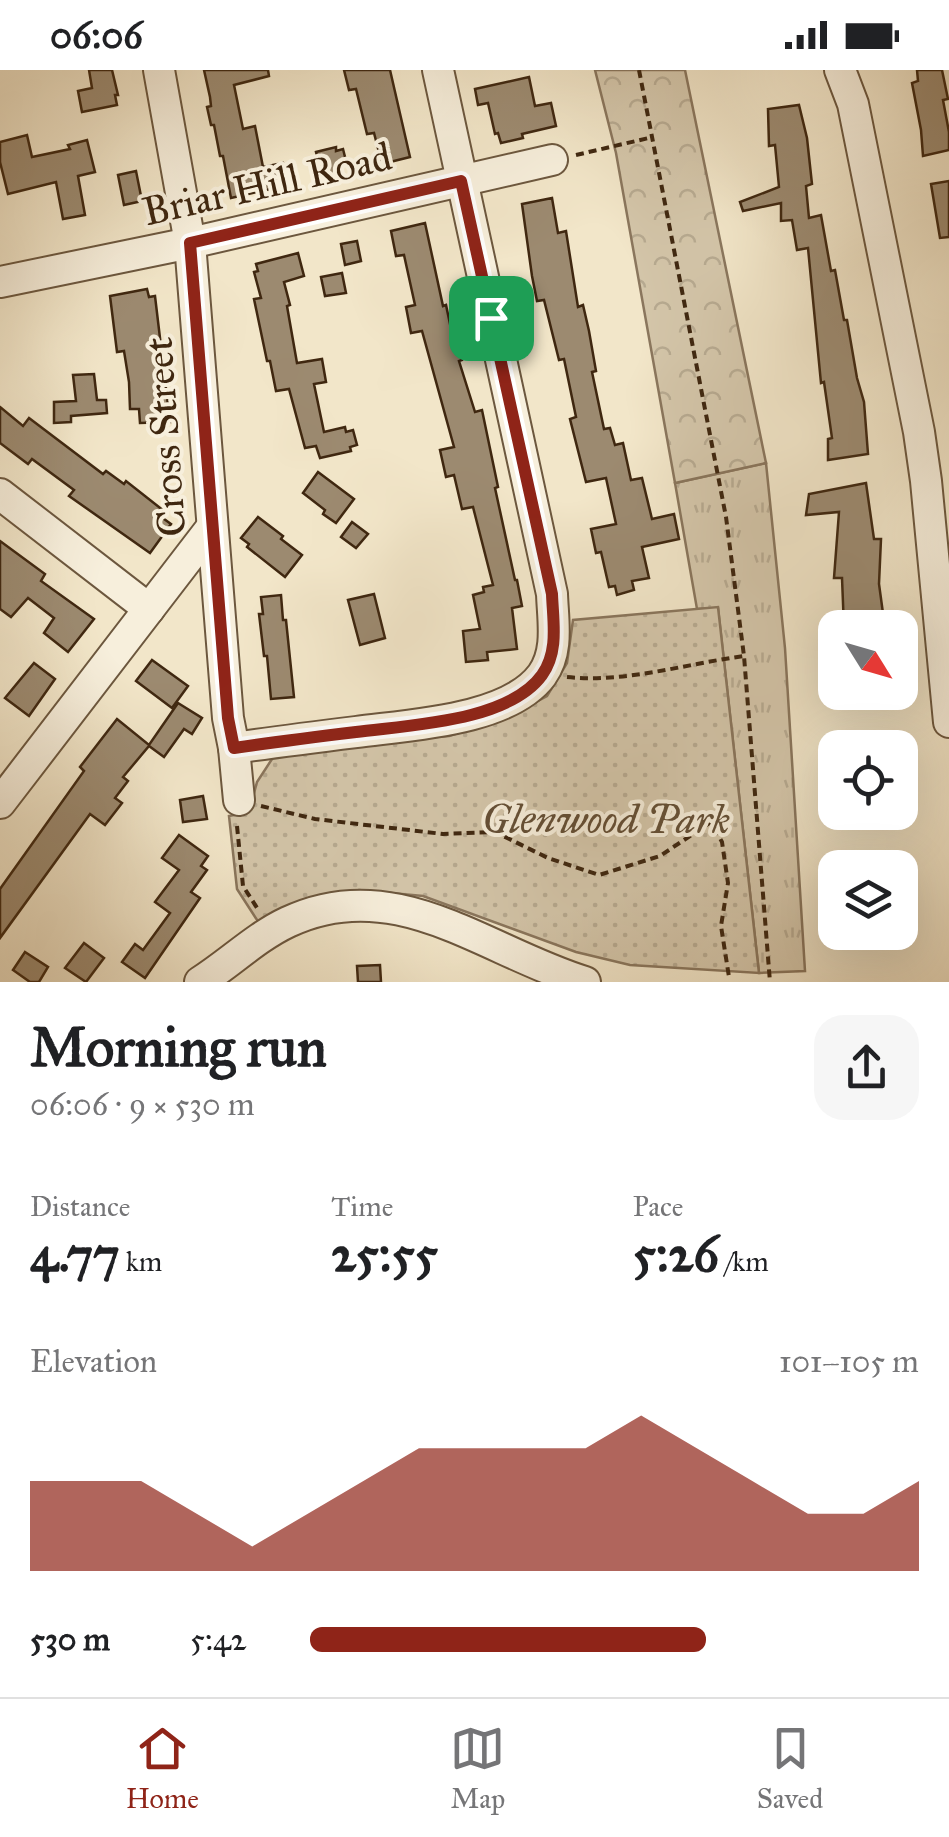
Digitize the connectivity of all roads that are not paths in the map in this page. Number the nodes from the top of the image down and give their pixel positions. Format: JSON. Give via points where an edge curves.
{"nodes":[{"id":1,"x":159,"y":70,"type":"edge"},
{"id":2,"x":438,"y":70,"type":"edge"},
{"id":3,"x":840,"y":70,"type":"edge"},
{"id":4,"x":858,"y":70,"type":"edge"},
{"id":5,"x":854,"y":104,"type":"junction"},
{"id":6,"x":552,"y":160,"type":"road end"},
{"id":7,"x":461,"y":181,"type":"junction"},
{"id":8,"x":190,"y":243,"type":"junction"},
{"id":9,"x":0,"y":282,"type":"edge"},
{"id":10,"x":937,"y":479,"type":"edge"},
{"id":11,"x":0,"y":494,"type":"edge"},
{"id":12,"x":212,"y":527,"type":"junction"},
{"id":13,"x":149,"y":608,"type":"junction"},
{"id":14,"x":949,"y":722,"type":"edge"},
{"id":15,"x":234,"y":748,"type":"junction"},
{"id":16,"x":239,"y":800,"type":"road end"},
{"id":17,"x":0,"y":804,"type":"edge"},
{"id":18,"x":220,"y":977,"type":"edge"},
{"id":19,"x":585,"y":982,"type":"edge"}],
"edges":[{"from":1,"to":8,"type":"street","name":"Cross Street"},
{"from":2,"to":7,"type":"street"},
{"from":3,"to":5,"type":"street"},
{"from":4,"to":5,"type":"street"},
{"from":5,"to":10,"type":"street","via":[[918,432]]},
{"from":6,"to":7,"type":"street","name":"Briar Hill Road"},
{"from":7,"to":8,"type":"street","name":"Briar Hill Road"},
{"from":7,"to":15,"type":"street","via":[[552,594],[554,649],[542,675],[524,692],[459,718]]},
{"from":8,"to":9,"type":"street","name":"Briar Hill Road"},
{"from":8,"to":12,"type":"street","name":"Cross Street"},
{"from":10,"to":14,"type":"street"},
{"from":11,"to":13,"type":"street"},
{"from":12,"to":13,"type":"street"},
{"from":12,"to":15,"type":"street","name":"Cross Street"},
{"from":13,"to":17,"type":"street"},
{"from":15,"to":16,"type":"street","name":"Cross Street"},
{"from":18,"to":19,"type":"street","via":[[264,935],[352,904],[430,918]]}]}
